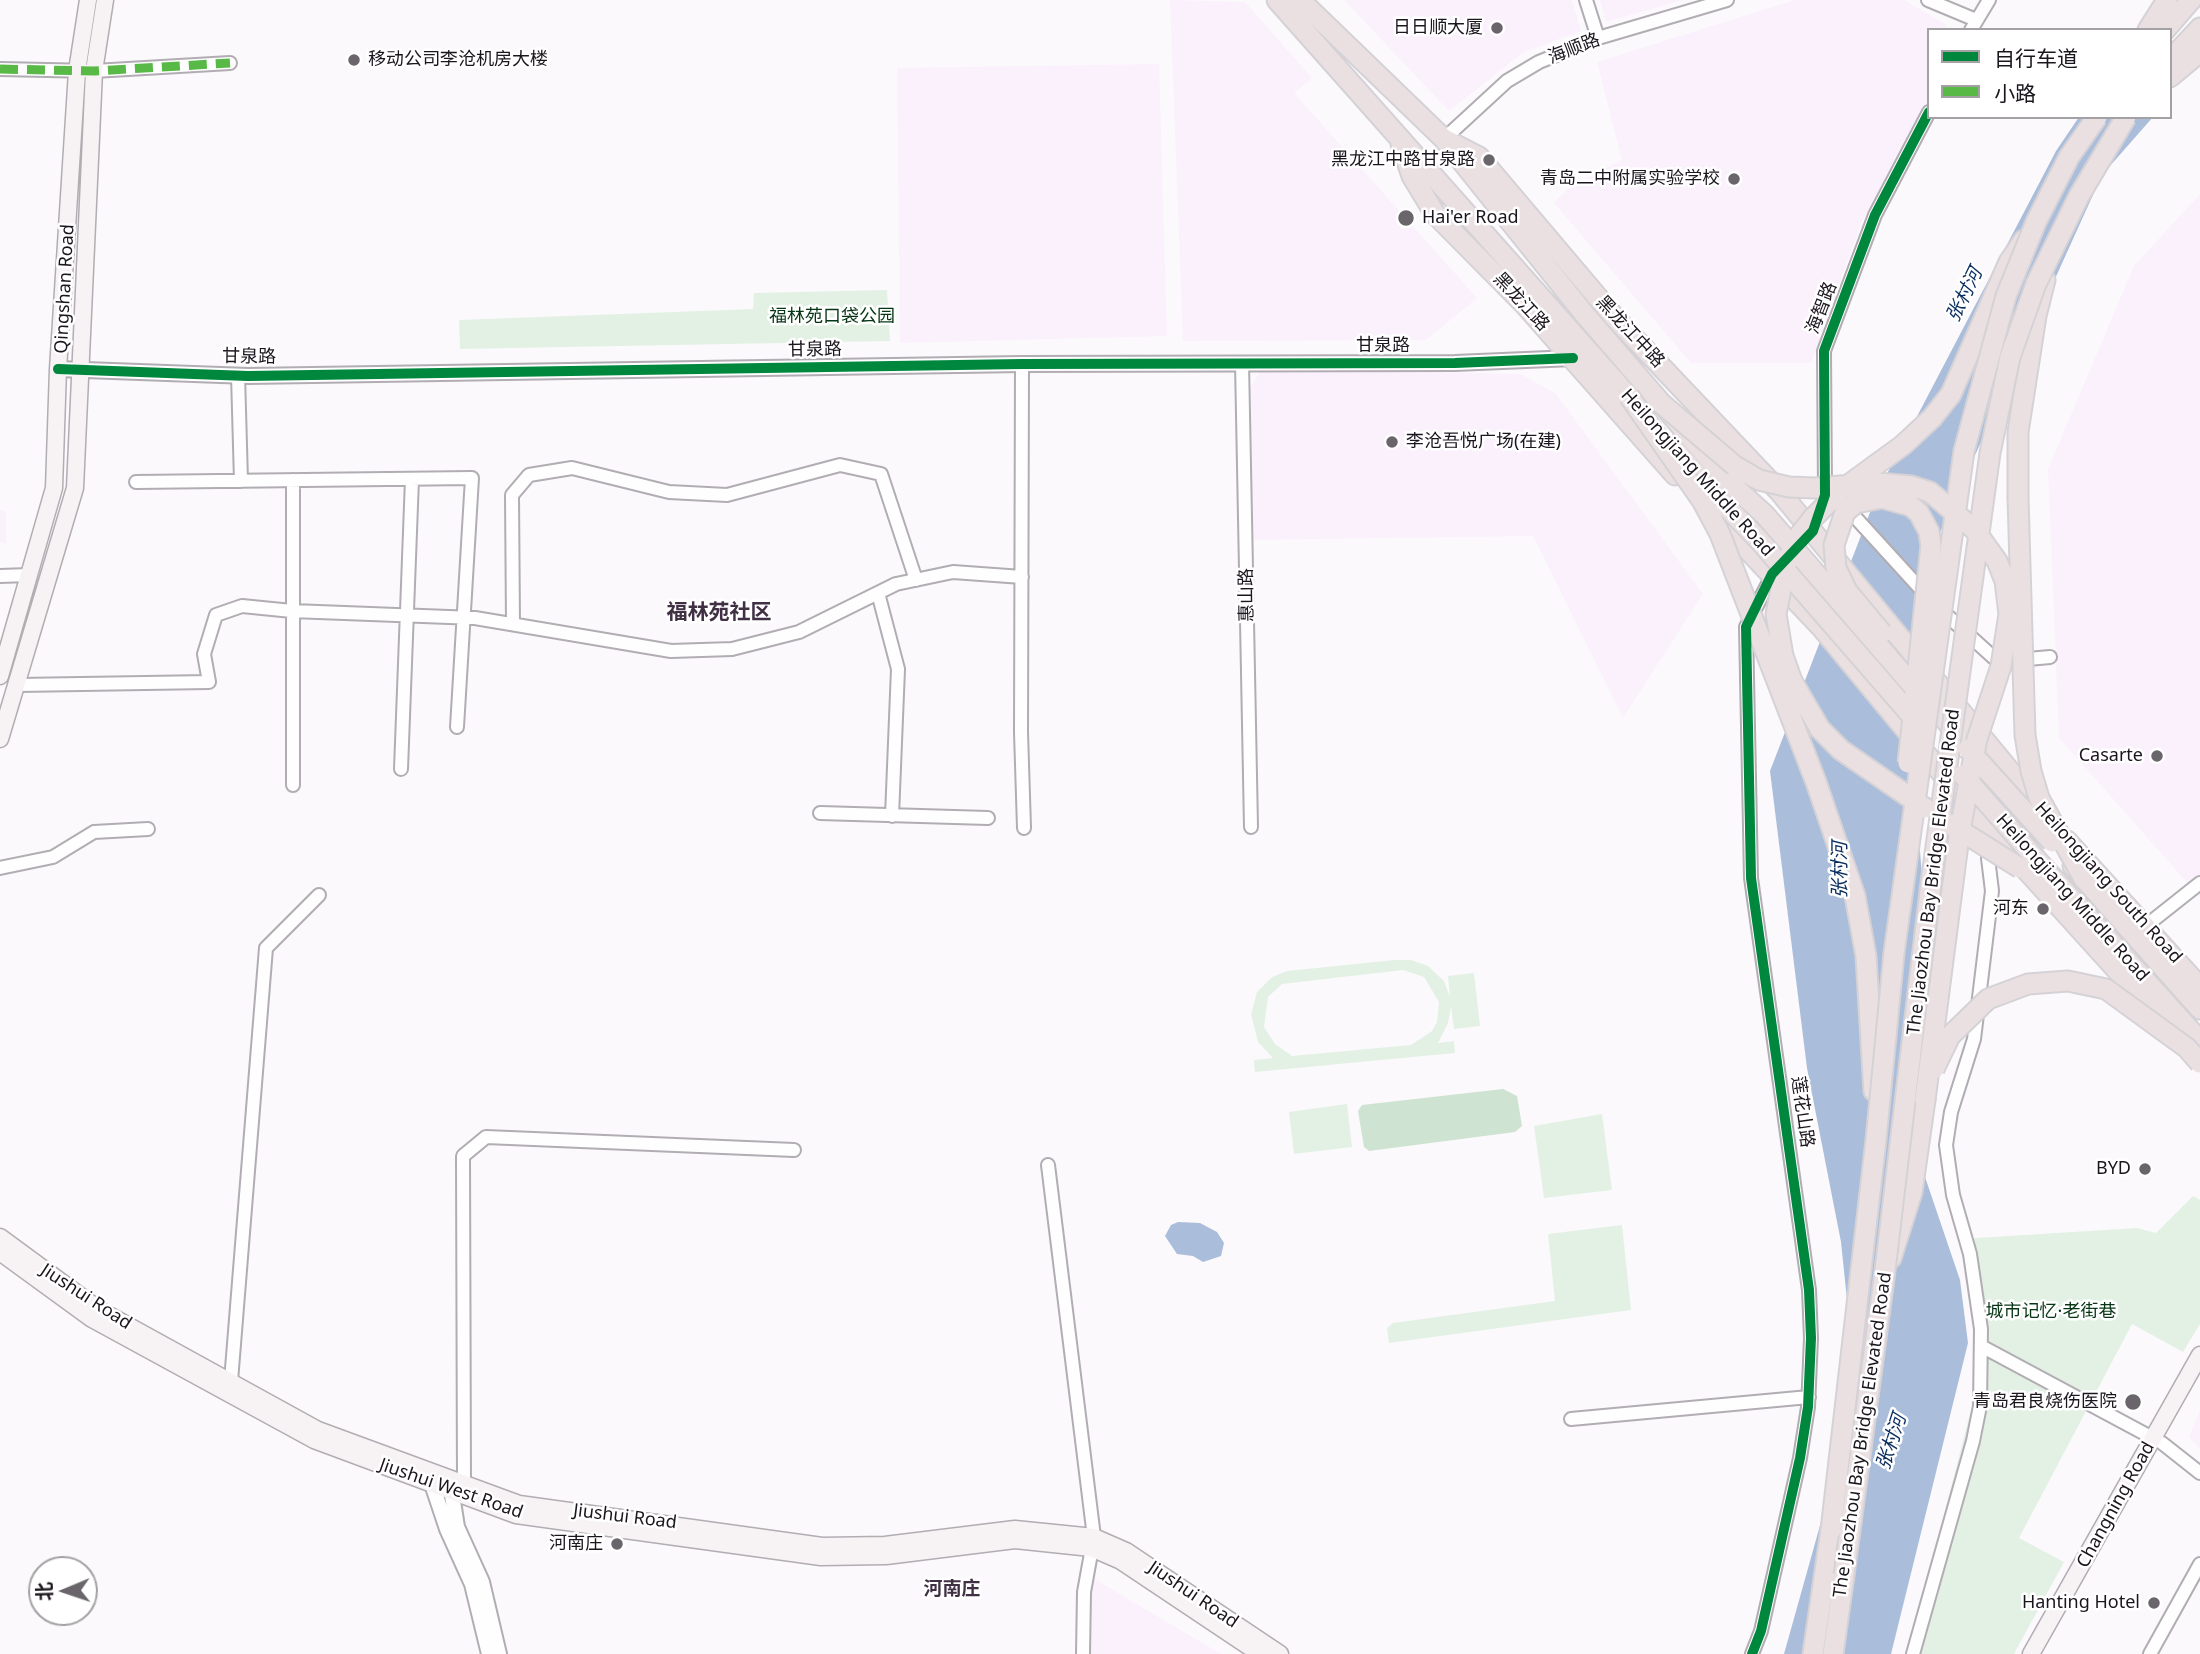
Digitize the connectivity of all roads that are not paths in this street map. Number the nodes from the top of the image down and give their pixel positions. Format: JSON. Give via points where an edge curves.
{"nodes":[{"id":1,"x":88,"y":0,"type":"edge"},
{"id":2,"x":105,"y":0,"type":"edge"},
{"id":3,"x":1277,"y":0,"type":"edge"},
{"id":4,"x":1300,"y":0,"type":"edge"},
{"id":5,"x":1586,"y":0,"type":"edge"},
{"id":6,"x":1727,"y":0,"type":"edge"},
{"id":7,"x":1928,"y":0,"type":"edge"},
{"id":8,"x":1989,"y":0,"type":"edge"},
{"id":9,"x":2167,"y":0,"type":"edge"},
{"id":10,"x":2191,"y":0,"type":"edge"},
{"id":11,"x":1974,"y":25,"type":"edge"},
{"id":12,"x":2149,"y":28,"type":"edge"},
{"id":13,"x":2167,"y":28,"type":"edge"},
{"id":14,"x":2200,"y":28,"type":"edge"},
{"id":15,"x":1598,"y":38,"type":"junction"},
{"id":16,"x":2200,"y":52,"type":"edge"},
{"id":17,"x":2172,"y":58,"type":"edge"},
{"id":18,"x":230,"y":63,"type":"dead end"},
{"id":19,"x":0,"y":69,"type":"edge"},
{"id":20,"x":77,"y":71,"type":"junction"},
{"id":21,"x":94,"y":71,"type":"junction"},
{"id":22,"x":2172,"y":75,"type":"edge"},
{"id":23,"x":1927,"y":116,"type":"edge"},
{"id":24,"x":2095,"y":119,"type":"edge"},
{"id":25,"x":2125,"y":119,"type":"edge"},
{"id":26,"x":1444,"y":139,"type":"junction"},
{"id":27,"x":1401,"y":144,"type":"junction"},
{"id":28,"x":2036,"y":222,"type":"junction"},
{"id":29,"x":2062,"y":230,"type":"junction"},
{"id":30,"x":1573,"y":358,"type":"junction"},
{"id":31,"x":1242,"y":363,"type":"junction"},
{"id":32,"x":1022,"y":364,"type":"junction"},
{"id":33,"x":78,"y":368,"type":"junction"},
{"id":34,"x":58,"y":369,"type":"junction"},
{"id":35,"x":238,"y":375,"type":"junction"},
{"id":36,"x":1629,"y":396,"type":"junction"},
{"id":37,"x":1662,"y":404,"type":"junction"},
{"id":38,"x":412,"y":479,"type":"junction"},
{"id":39,"x":293,"y":480,"type":"junction"},
{"id":40,"x":241,"y":481,"type":"junction"},
{"id":41,"x":136,"y":482,"type":"dead end"},
{"id":42,"x":1826,"y":484,"type":"junction"},
{"id":43,"x":1813,"y":531,"type":"junction"},
{"id":44,"x":1772,"y":574,"type":"junction"},
{"id":45,"x":29,"y":575,"type":"junction"},
{"id":46,"x":0,"y":576,"type":"edge"},
{"id":47,"x":1021,"y":577,"type":"junction"},
{"id":48,"x":916,"y":580,"type":"junction"},
{"id":49,"x":878,"y":593,"type":"junction"},
{"id":50,"x":292,"y":611,"type":"junction"},
{"id":51,"x":407,"y":615,"type":"junction"},
{"id":52,"x":463,"y":617,"type":"junction"},
{"id":53,"x":513,"y":624,"type":"junction"},
{"id":54,"x":2050,"y":657,"type":"dead end"},
{"id":55,"x":0,"y":676,"type":"edge"},
{"id":56,"x":18,"y":685,"type":"junction"},
{"id":57,"x":457,"y":727,"type":"dead end"},
{"id":58,"x":0,"y":739,"type":"edge"},
{"id":59,"x":1961,"y":741,"type":"junction"},
{"id":60,"x":401,"y":769,"type":"dead end"},
{"id":61,"x":2017,"y":779,"type":"joint"},
{"id":62,"x":293,"y":785,"type":"dead end"},
{"id":63,"x":820,"y":813,"type":"dead end"},
{"id":64,"x":892,"y":816,"type":"junction"},
{"id":65,"x":988,"y":818,"type":"dead end"},
{"id":66,"x":1251,"y":827,"type":"dead end"},
{"id":67,"x":1024,"y":828,"type":"dead end"},
{"id":68,"x":148,"y":829,"type":"dead end"},
{"id":69,"x":1991,"y":829,"type":"junction"},
{"id":70,"x":0,"y":868,"type":"edge"},
{"id":71,"x":2084,"y":879,"type":"junction"},
{"id":72,"x":2200,"y":883,"type":"edge"},
{"id":73,"x":319,"y":895,"type":"dead end"},
{"id":74,"x":2147,"y":925,"type":"junction"},
{"id":75,"x":1894,"y":953,"type":"junction"},
{"id":76,"x":2200,"y":987,"type":"edge"},
{"id":77,"x":2200,"y":1009,"type":"edge"},
{"id":78,"x":2197,"y":1054,"type":"edge"},
{"id":79,"x":1925,"y":1100,"type":"junction"},
{"id":80,"x":1876,"y":1140,"type":"junction"},
{"id":81,"x":794,"y":1150,"type":"dead end"},
{"id":82,"x":1048,"y":1166,"type":"dead end"},
{"id":83,"x":0,"y":1237,"type":"edge"},
{"id":84,"x":0,"y":1252,"type":"edge"},
{"id":85,"x":1884,"y":1279,"type":"junction"},
{"id":86,"x":1981,"y":1346,"type":"junction"},
{"id":87,"x":2200,"y":1355,"type":"edge"},
{"id":88,"x":2200,"y":1377,"type":"edge"},
{"id":89,"x":231,"y":1381,"type":"junction"},
{"id":90,"x":1809,"y":1396,"type":"junction"},
{"id":91,"x":1571,"y":1419,"type":"dead end"},
{"id":92,"x":2157,"y":1441,"type":"junction"},
{"id":93,"x":2200,"y":1473,"type":"edge"},
{"id":94,"x":446,"y":1482,"type":"junction"},
{"id":95,"x":1092,"y":1542,"type":"junction"},
{"id":96,"x":2200,"y":1563,"type":"edge"},
{"id":97,"x":489,"y":1654,"type":"edge"},
{"id":98,"x":499,"y":1654,"type":"edge"},
{"id":99,"x":1083,"y":1654,"type":"edge"},
{"id":100,"x":1260,"y":1654,"type":"edge"},
{"id":101,"x":1280,"y":1654,"type":"edge"},
{"id":102,"x":1752,"y":1654,"type":"edge"},
{"id":103,"x":1813,"y":1654,"type":"edge"},
{"id":104,"x":1833,"y":1654,"type":"edge"},
{"id":105,"x":1913,"y":1654,"type":"edge"},
{"id":106,"x":2031,"y":1654,"type":"edge"},
{"id":107,"x":2043,"y":1654,"type":"edge"},
{"id":108,"x":2150,"y":1654,"type":"edge"}],
"edges":[{"from":1,"to":20,"type":"main road","name":"Qingshan Road"},
{"from":2,"to":21,"type":"main road","name":"Qingshan Road"},
{"from":3,"to":27,"type":"highway","name":"Heilongjiang Middle Road","via":[[1331,57]]},
{"from":4,"to":26,"type":"highway","name":"Heilongjiang Middle Road"},
{"from":5,"to":15,"type":"street"},
{"from":6,"to":15,"type":"street","name":"海顺路"},
{"from":7,"to":11,"type":"street"},
{"from":8,"to":11,"type":"street"},
{"from":9,"to":12,"type":"highway"},
{"from":10,"to":13,"type":"highway"},
{"from":14,"to":17,"type":"highway"},
{"from":15,"to":26,"type":"street","name":"海顺路","via":[[1539,62],[1507,81]]},
{"from":16,"to":22,"type":"highway"},
{"from":18,"to":21,"type":"street"},
{"from":19,"to":20,"type":"street"},
{"from":20,"to":21,"type":"street"},
{"from":20,"to":34,"type":"main road","name":"Qingshan Road"},
{"from":21,"to":33,"type":"main road","name":"Qingshan Road"},
{"from":23,"to":42,"type":"street","name":"海智路","via":[[1875,215],[1824,351]]},
{"from":24,"to":28,"type":"highway","name":"The Jiaozhou Bay Bridge Elevated Road","bridge":true},
{"from":25,"to":29,"type":"highway","name":"The Jiaozhou Bay Bridge Elevated Road","bridge":true},
{"from":26,"to":37,"type":"highway","name":"Heilongjiang Middle Road"},
{"from":26,"to":43,"type":"highway","name":"黑龙江中路","via":[[1479,157],[1616,319]]},
{"from":27,"to":30,"type":"highway","name":"黑龙江路","via":[[1412,176],[1435,214]]},
{"from":27,"to":36,"type":"highway","name":"Heilongjiang Middle Road"},
{"from":28,"to":75,"type":"highway","name":"The Jiaozhou Bay Bridge Elevated Road","bridge":true,"via":[[2006,296],[1964,451]]},
{"from":28,"to":78,"type":"highway","bridge":true,"via":[[2009,262],[1951,394],[1903,445],[1840,491],[1798,537],[1780,589],[1779,638],[1803,704],[1827,736],[1889,785],[2020,868],[2104,965]]},
{"from":29,"to":71,"type":"highway","bridge":true,"via":[[2036,316],[2018,432],[2025,734],[2039,797]]},
{"from":29,"to":85,"type":"highway","name":"The Jiaozhou Bay Bridge Elevated Road","bridge":true,"via":[[2036,284],[2010,357],[1990,453],[1931,883]]},
{"from":30,"to":31,"type":"street","name":"甘泉路"},
{"from":30,"to":44,"type":"highway","name":"黑龙江路","via":[[1678,478]]},
{"from":31,"to":32,"type":"street","name":"甘泉路"},
{"from":31,"to":66,"type":"street","name":"惠山路"},
{"from":32,"to":35,"type":"street","name":"甘泉路"},
{"from":32,"to":47,"type":"street"},
{"from":33,"to":34,"type":"street","name":"甘泉路"},
{"from":33,"to":35,"type":"street","name":"甘泉路"},
{"from":33,"to":56,"type":"main road","name":"Qingshan Road","via":[[75,488]]},
{"from":34,"to":45,"type":"main road","name":"Qingshan Road","via":[[54,488]]},
{"from":35,"to":40,"type":"street"},
{"from":36,"to":78,"type":"highway","name":"Heilongjiang Middle Road","bridge":true,"via":[[2036,859]]},
{"from":36,"to":80,"type":"highway","bridge":true,"via":[[1720,534],[1836,835],[1855,897],[1866,956]]},
{"from":37,"to":59,"type":"highway","name":"Heilongjiang Middle Road","bridge":true},
{"from":37,"to":79,"type":"highway","bridge":true,"via":[[1735,466],[1759,480],[1815,488],[1879,483],[1930,492],[1974,529],[2005,581],[2009,614],[2001,666],[1977,739],[1959,836]]},
{"from":38,"to":39,"type":"street"},
{"from":38,"to":51,"type":"street"},
{"from":38,"to":52,"type":"street","via":[[472,478]]},
{"from":39,"to":40,"type":"street"},
{"from":39,"to":50,"type":"street"},
{"from":40,"to":41,"type":"street"},
{"from":42,"to":43,"type":"street","name":"海智路"},
{"from":42,"to":54,"type":"street","bridge":true,"via":[[1932,602],[1999,660]]},
{"from":43,"to":44,"type":"street","name":"莲花山路"},
{"from":43,"to":61,"type":"highway","name":"黑龙江中路","bridge":true},
{"from":44,"to":69,"type":"highway","bridge":true},
{"from":44,"to":90,"type":"street","name":"莲花山路","via":[[1746,628],[1751,878],[1809,1290]]},
{"from":45,"to":46,"type":"street"},
{"from":45,"to":55,"type":"main road","name":"Qingshan Road"},
{"from":47,"to":48,"type":"street","via":[[953,572]]},
{"from":47,"to":67,"type":"street"},
{"from":48,"to":49,"type":"street"},
{"from":48,"to":53,"type":"street","via":[[881,474],[840,465],[727,495],[669,492],[572,468],[529,475],[512,495]]},
{"from":49,"to":53,"type":"street","via":[[799,632],[732,649],[671,651]]},
{"from":49,"to":64,"type":"street","via":[[898,669]]},
{"from":50,"to":51,"type":"street"},
{"from":50,"to":56,"type":"street","via":[[242,606],[216,615],[204,654],[209,682]]},
{"from":50,"to":62,"type":"street"},
{"from":51,"to":52,"type":"street"},
{"from":51,"to":60,"type":"street"},
{"from":52,"to":53,"type":"street"},
{"from":52,"to":57,"type":"street"},
{"from":56,"to":58,"type":"main road","name":"Qingshan Road"},
{"from":59,"to":71,"type":"highway","name":"Heilongjiang Middle Road","bridge":true},
{"from":59,"to":75,"type":"highway","bridge":true,"via":[[1937,709],[1930,698],[1922,687],[1914,676],[1882,633],[1847,591],[1836,568],[1836,533],[1845,512],[1856,503],[1882,498],[1911,506],[1925,521],[1931,546],[1928,593],[1922,634],[1917,675],[1915,688],[1901,831]]},
{"from":61,"to":74,"type":"highway","name":"Heilongjiang South Road","via":[[2069,843]]},
{"from":63,"to":64,"type":"street"},
{"from":64,"to":65,"type":"street"},
{"from":68,"to":70,"type":"street","via":[[94,832],[53,857]]},
{"from":69,"to":78,"type":"highway"},
{"from":69,"to":86,"type":"street","via":[[1996,842],[1988,858],[1992,891],[1982,987],[1974,1039],[1951,1112],[1946,1145],[1953,1195],[1970,1254]]},
{"from":71,"to":77,"type":"highway","name":"Heilongjiang Middle Road"},
{"from":72,"to":74,"type":"street"},
{"from":73,"to":89,"type":"street","via":[[266,948]]},
{"from":74,"to":76,"type":"highway","name":"Heilongjiang South Road"},
{"from":75,"to":80,"type":"highway","name":"The Jiaozhou Bay Bridge Elevated Road","bridge":true},
{"from":78,"to":79,"type":"highway","bridge":true,"via":[[2106,989],[2068,981],[2028,984],[1988,999],[1950,1036]]},
{"from":79,"to":85,"type":"highway","bridge":true,"via":[[1912,1192]]},
{"from":80,"to":103,"type":"highway","name":"The Jiaozhou Bay Bridge Elevated Road","bridge":true},
{"from":81,"to":94,"type":"street","via":[[486,1138],[463,1156]]},
{"from":82,"to":95,"type":"street"},
{"from":83,"to":89,"type":"main road","name":"Jiushui Road","via":[[98,1309]]},
{"from":84,"to":94,"type":"main road","name":"Jiushui West Road","via":[[92,1319],[314,1440]]},
{"from":85,"to":104,"type":"highway","name":"The Jiaozhou Bay Bridge Elevated Road","bridge":true},
{"from":86,"to":92,"type":"street"},
{"from":86,"to":105,"type":"street","via":[[1980,1406],[1973,1441]]},
{"from":87,"to":92,"type":"main road","name":"Changning Road"},
{"from":88,"to":92,"type":"main road","name":"Changning Road"},
{"from":89,"to":94,"type":"main road","name":"Jiushui Road","via":[[318,1430]]},
{"from":90,"to":91,"type":"street"},
{"from":90,"to":102,"type":"street","name":"莲花山路","via":[[1800,1458]]},
{"from":92,"to":93,"type":"street"},
{"from":92,"to":106,"type":"main road","name":"Changning Road"},
{"from":92,"to":107,"type":"main road","name":"Changning Road"},
{"from":94,"to":95,"type":"main road","name":"Jiushui West Road","via":[[516,1516],[821,1557],[886,1556],[1015,1540]]},
{"from":94,"to":97,"type":"street","via":[[447,1529],[472,1584]]},
{"from":94,"to":98,"type":"street","via":[[457,1527],[482,1583]]},
{"from":95,"to":99,"type":"street","via":[[1082,1617]]},
{"from":95,"to":100,"type":"main road","name":"Jiushui West Road"},
{"from":95,"to":101,"type":"main road","name":"Jiushui Road","via":[[1126,1551]]},
{"from":96,"to":108,"type":"street"}]}
